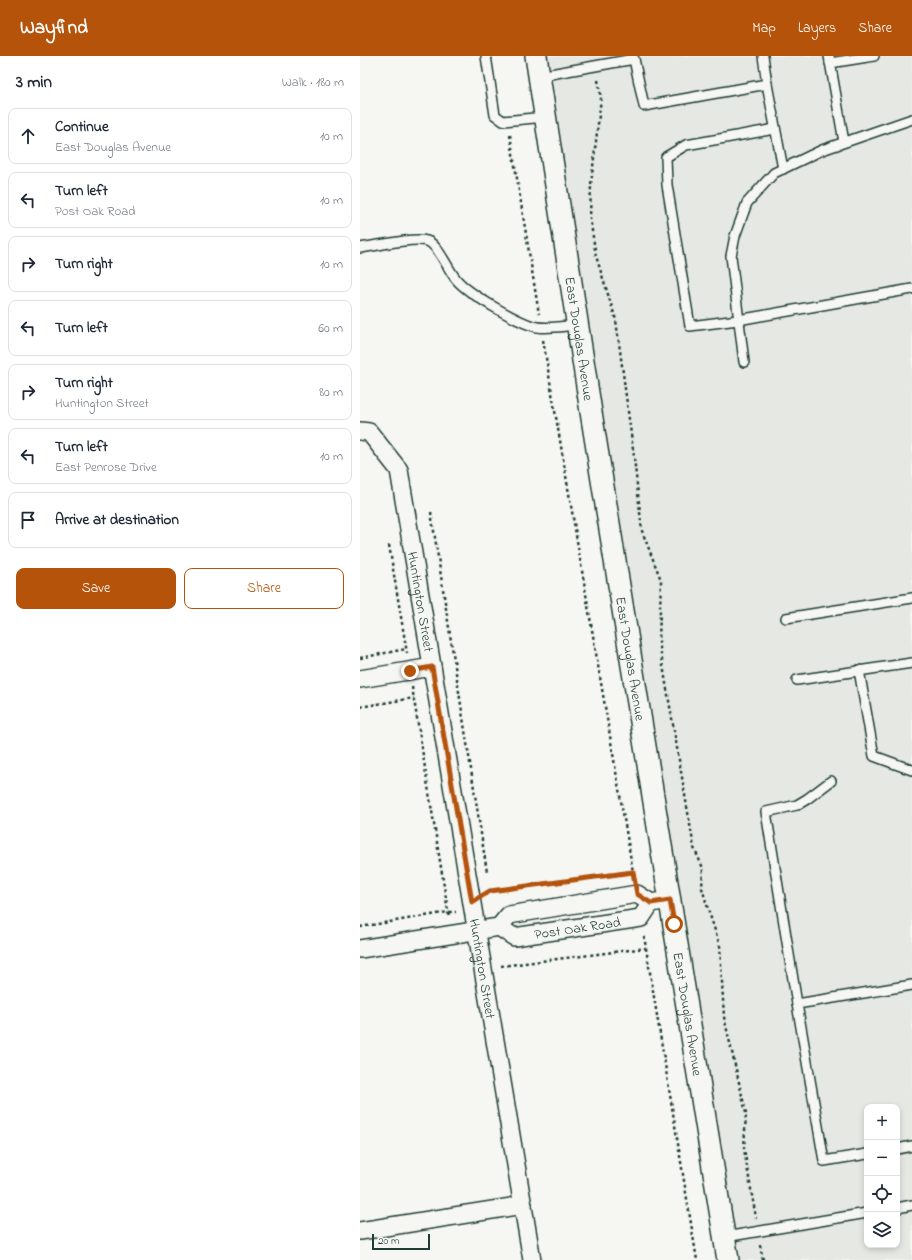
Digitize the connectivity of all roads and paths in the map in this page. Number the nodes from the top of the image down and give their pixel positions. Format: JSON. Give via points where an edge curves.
{"nodes":[{"id":1,"x":486,"y":56,"type":"edge"},
{"id":2,"x":763,"y":56,"type":"edge"},
{"id":3,"x":874,"y":56,"type":"edge"},
{"id":4,"x":634,"y":57,"type":"edge"},
{"id":5,"x":830,"y":60,"type":"edge"},
{"id":6,"x":537,"y":66,"type":"edge"},
{"id":7,"x":596,"y":66,"type":"junction"},
{"id":8,"x":768,"y":84,"type":"junction"},
{"id":9,"x":545,"y":117,"type":"junction"},
{"id":10,"x":912,"y":119,"type":"edge"},
{"id":11,"x":507,"y":121,"type":"junction"},
{"id":12,"x":775,"y":129,"type":"junction"},
{"id":13,"x":844,"y":142,"type":"junction"},
{"id":14,"x":783,"y":169,"type":"junction"},
{"id":15,"x":360,"y":248,"type":"edge"},
{"id":16,"x":912,"y":288,"type":"edge"},
{"id":17,"x":738,"y":320,"type":"junction"},
{"id":18,"x":577,"y":325,"type":"junction"},
{"id":19,"x":541,"y":327,"type":"junction"},
{"id":20,"x":744,"y":362,"type":"dead end"},
{"id":21,"x":360,"y":431,"type":"edge"},
{"id":22,"x":432,"y":512,"type":"dead end"},
{"id":23,"x":389,"y":545,"type":"dead end"},
{"id":24,"x":912,"y":598,"type":"edge"},
{"id":25,"x":786,"y":618,"type":"dead end"},
{"id":26,"x":406,"y":649,"type":"junction"},
{"id":27,"x":360,"y":658,"type":"edge"},
{"id":28,"x":912,"y":662,"type":"edge"},
{"id":29,"x":432,"y":667,"type":"junction"},
{"id":30,"x":859,"y":670,"type":"junction"},
{"id":31,"x":410,"y":671,"type":"junction"},
{"id":32,"x":360,"y":679,"type":"edge"},
{"id":33,"x":797,"y":680,"type":"dead end"},
{"id":34,"x":414,"y":698,"type":"junction"},
{"id":35,"x":360,"y":707,"type":"edge"},
{"id":36,"x":912,"y":770,"type":"edge"},
{"id":37,"x":831,"y":781,"type":"dead end"},
{"id":38,"x":633,"y":872,"type":"junction"},
{"id":39,"x":488,"y":875,"type":"dead end"},
{"id":40,"x":490,"y":891,"type":"junction"},
{"id":41,"x":637,"y":894,"type":"junction"},
{"id":42,"x":472,"y":902,"type":"junction"},
{"id":43,"x":661,"y":902,"type":"junction"},
{"id":44,"x":448,"y":912,"type":"junction"},
{"id":45,"x":641,"y":918,"type":"junction"},
{"id":46,"x":450,"y":923,"type":"dead end"},
{"id":47,"x":360,"y":927,"type":"edge"},
{"id":48,"x":497,"y":927,"type":"junction"},
{"id":49,"x":477,"y":931,"type":"junction"},
{"id":50,"x":646,"y":948,"type":"junction"},
{"id":51,"x":360,"y":949,"type":"edge"},
{"id":52,"x":502,"y":966,"type":"dead end"},
{"id":53,"x":912,"y":986,"type":"edge"},
{"id":54,"x":797,"y":1004,"type":"junction"},
{"id":55,"x":912,"y":1146,"type":"edge"},
{"id":56,"x":900,"y":1148,"type":"edge"},
{"id":57,"x":864,"y":1154,"type":"edge"},
{"id":58,"x":523,"y":1205,"type":"junction"},
{"id":59,"x":912,"y":1205,"type":"edge"},
{"id":60,"x":900,"y":1207,"type":"edge"},
{"id":61,"x":864,"y":1213,"type":"edge"},
{"id":62,"x":360,"y":1231,"type":"edge"},
{"id":63,"x":758,"y":1231,"type":"junction"},
{"id":64,"x":724,"y":1237,"type":"junction"},
{"id":65,"x":532,"y":1260,"type":"edge"},
{"id":66,"x":697,"y":1260,"type":"edge"},
{"id":67,"x":728,"y":1260,"type":"edge"},
{"id":68,"x":763,"y":1260,"type":"edge"}],
"edges":[{"from":1,"to":11,"type":"lane","via":[[495,115],[503,122]]},
{"from":2,"to":8,"type":"lane"},
{"from":3,"to":5,"type":"lane"},
{"from":4,"to":7,"type":"lane"},
{"from":4,"to":8,"type":"lane","via":[[644,106]]},
{"from":5,"to":13,"type":"lane"},
{"from":6,"to":7,"type":"lane"},
{"from":6,"to":9,"type":"street","name":"East Douglas Avenue"},
{"from":7,"to":63,"type":"path","via":[[602,98],[591,184],[590,218],[596,256],[616,320],[642,531],[661,580],[659,642],[694,848],[703,868],[702,888],[720,946],[724,1017],[746,1113],[744,1149]]},
{"from":8,"to":12,"type":"lane"},
{"from":9,"to":11,"type":"lane"},
{"from":9,"to":18,"type":"street","name":"East Douglas Avenue"},
{"from":10,"to":13,"type":"lane"},
{"from":11,"to":19,"type":"path"},
{"from":12,"to":14,"type":"lane"},
{"from":12,"to":17,"type":"lane","via":[[686,145],[666,157],[667,185],[690,326]]},
{"from":13,"to":14,"type":"lane"},
{"from":14,"to":17,"type":"lane","via":[[774,173],[747,203],[735,236],[730,256]]},
{"from":15,"to":19,"type":"lane","via":[[411,240],[428,241],[469,292],[520,321]]},
{"from":16,"to":17,"type":"lane"},
{"from":17,"to":20,"type":"lane"},
{"from":18,"to":19,"type":"lane"},
{"from":18,"to":43,"type":"street","name":"East Douglas Avenue"},
{"from":19,"to":38,"type":"path"},
{"from":21,"to":29,"type":"street","name":"Huntington Street","via":[[369,432],[399,470]]},
{"from":22,"to":39,"type":"path"},
{"from":23,"to":26,"type":"path"},
{"from":24,"to":25,"type":"lane"},
{"from":26,"to":27,"type":"path"},
{"from":26,"to":31,"type":"path"},
{"from":28,"to":30,"type":"lane"},
{"from":29,"to":31,"type":"street"},
{"from":29,"to":42,"type":"street","name":"Huntington Street"},
{"from":30,"to":33,"type":"lane"},
{"from":30,"to":36,"type":"lane","via":[[874,756]]},
{"from":31,"to":32,"type":"street"},
{"from":31,"to":34,"type":"path"},
{"from":34,"to":35,"type":"path"},
{"from":34,"to":44,"type":"path"},
{"from":37,"to":54,"type":"lane","via":[[797,805],[766,812]]},
{"from":38,"to":40,"type":"path"},
{"from":38,"to":41,"type":"path"},
{"from":40,"to":42,"type":"path"},
{"from":40,"to":48,"type":"path"},
{"from":41,"to":43,"type":"street"},
{"from":41,"to":48,"type":"street","name":"Post Oak Road","via":[[509,915]]},
{"from":42,"to":44,"type":"path","via":[[458,912]]},
{"from":42,"to":49,"type":"street","name":"Huntington Street"},
{"from":43,"to":45,"type":"street"},
{"from":43,"to":64,"type":"street","name":"East Douglas Avenue"},
{"from":44,"to":46,"type":"path"},
{"from":44,"to":47,"type":"path"},
{"from":45,"to":48,"type":"street","name":"Post Oak Road","via":[[514,937]]},
{"from":45,"to":50,"type":"path"},
{"from":48,"to":49,"type":"street","name":"Post Oak Road"},
{"from":49,"to":51,"type":"street","name":"Post Oak Road"},
{"from":49,"to":58,"type":"street","name":"Huntington Street"},
{"from":50,"to":52,"type":"path"},
{"from":50,"to":66,"type":"path"},
{"from":53,"to":54,"type":"lane"},
{"from":54,"to":57,"type":"lane","via":[[824,1161]]},
{"from":55,"to":56,"type":"lane"},
{"from":58,"to":62,"type":"street"},
{"from":58,"to":65,"type":"street","name":"Huntington Street"},
{"from":59,"to":60,"type":"lane"},
{"from":61,"to":63,"type":"lane"},
{"from":63,"to":64,"type":"lane"},
{"from":63,"to":68,"type":"path"},
{"from":64,"to":67,"type":"street","name":"East Douglas Avenue"}]}
